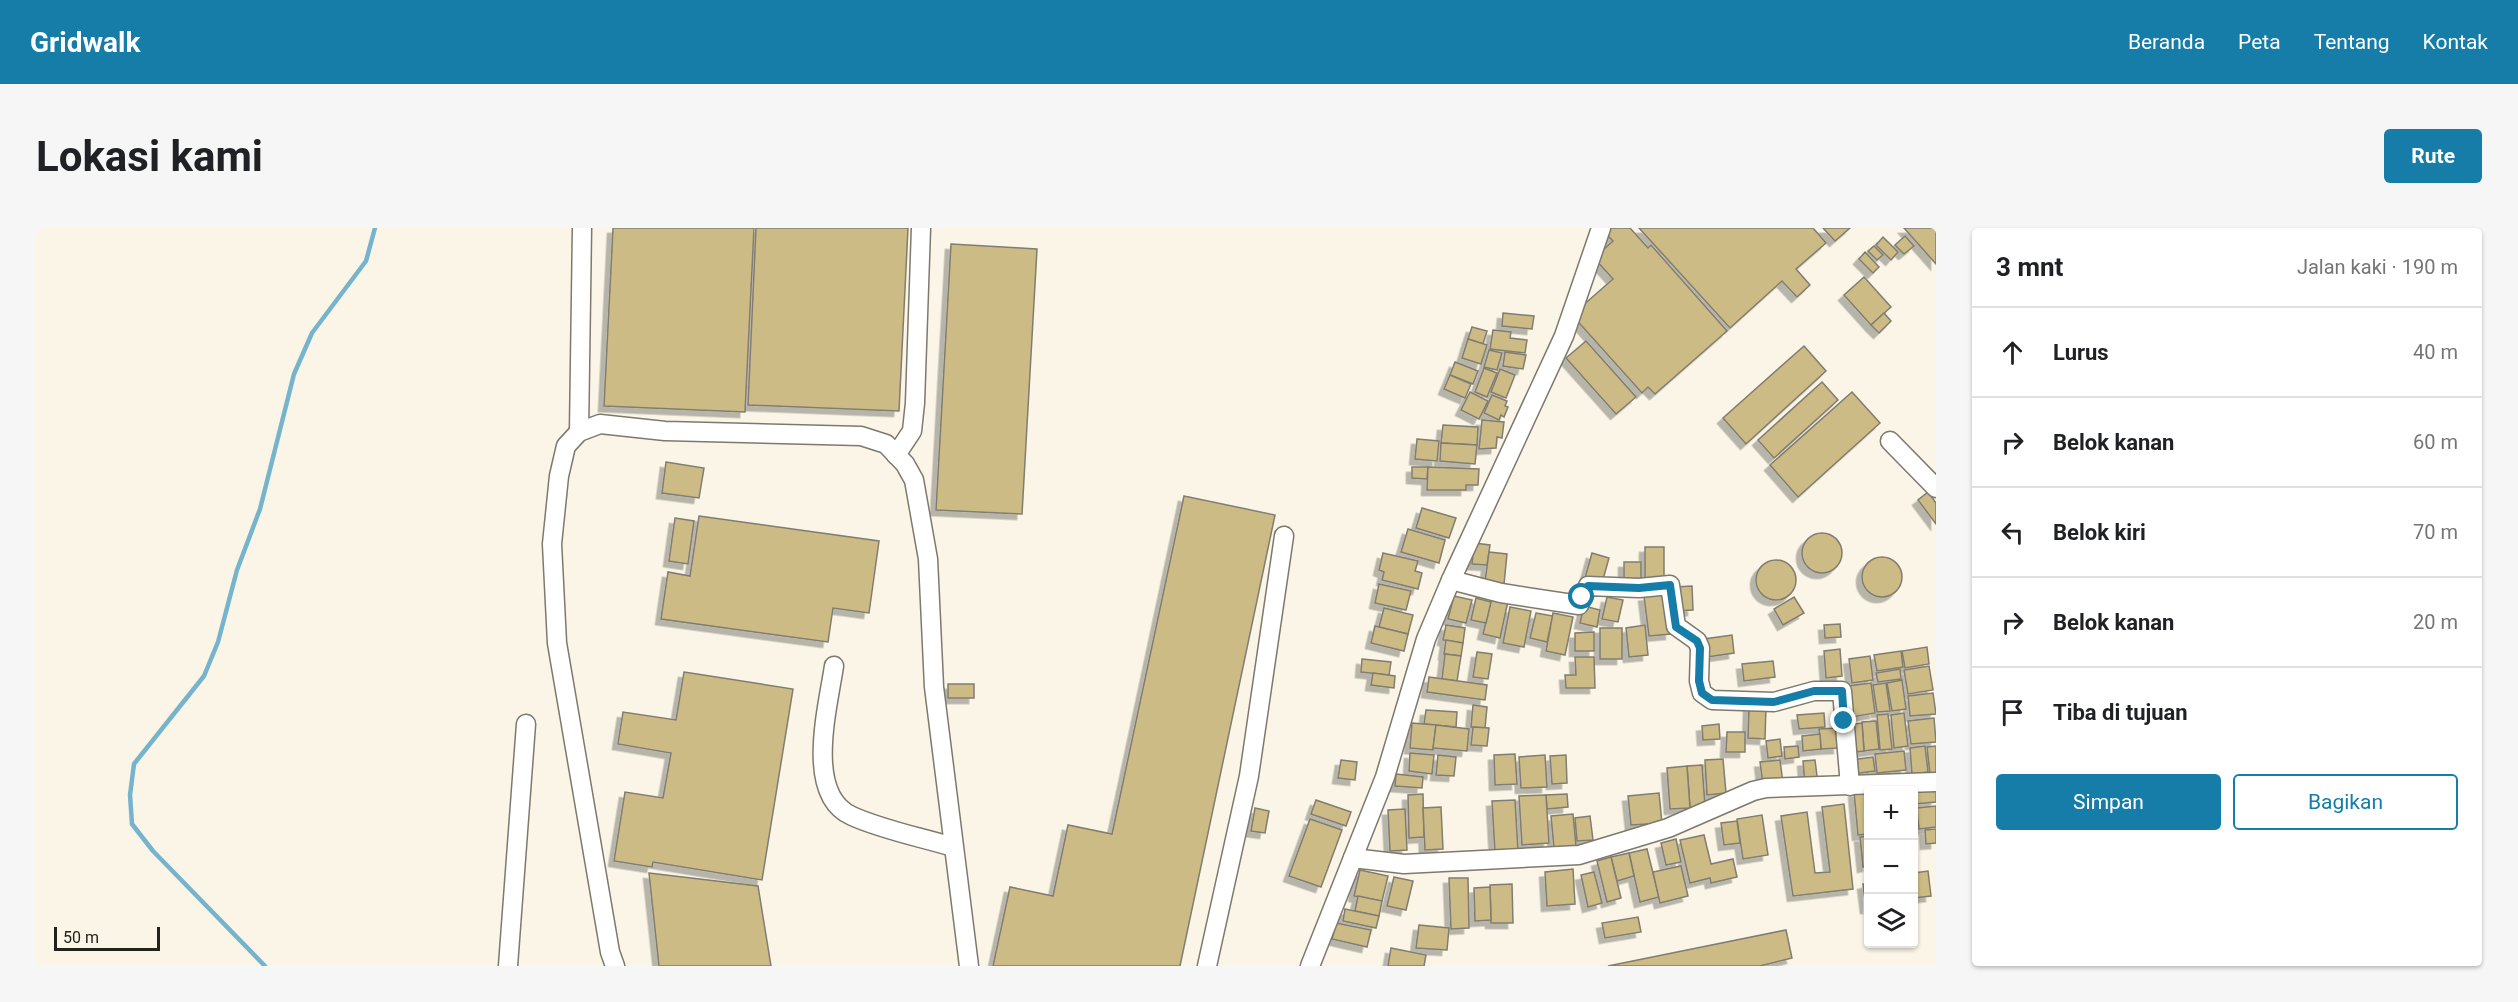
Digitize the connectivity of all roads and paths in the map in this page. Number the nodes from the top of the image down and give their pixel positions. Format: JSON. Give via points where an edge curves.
{"nodes":[{"id":1,"x":582,"y":228,"type":"edge"},
{"id":2,"x":921,"y":228,"type":"edge"},
{"id":3,"x":1601,"y":228,"type":"edge"},
{"id":4,"x":579,"y":432,"type":"junction"},
{"id":5,"x":1890,"y":441,"type":"dead end"},
{"id":6,"x":896,"y":455,"type":"junction"},
{"id":7,"x":1936,"y":488,"type":"edge"},
{"id":8,"x":1284,"y":536,"type":"dead end"},
{"id":9,"x":1451,"y":580,"type":"junction"},
{"id":10,"x":834,"y":666,"type":"dead end"},
{"id":11,"x":526,"y":724,"type":"dead end"},
{"id":12,"x":1936,"y":782,"type":"edge"},
{"id":13,"x":1850,"y":786,"type":"junction"},
{"id":14,"x":953,"y":847,"type":"junction"},
{"id":15,"x":1353,"y":858,"type":"junction"},
{"id":16,"x":508,"y":966,"type":"edge"},
{"id":17,"x":615,"y":966,"type":"edge"},
{"id":18,"x":969,"y":966,"type":"edge"},
{"id":19,"x":1207,"y":966,"type":"edge"},
{"id":20,"x":1310,"y":966,"type":"edge"}],
"edges":[{"from":1,"to":4,"type":"street"},
{"from":2,"to":6,"type":"street","via":[[912,431]]},
{"from":3,"to":9,"type":"street","via":[[1564,336]]},
{"from":4,"to":6,"type":"street","via":[[600,424],[665,431],[861,436],[886,444]]},
{"from":4,"to":17,"type":"street","via":[[566,446],[559,476],[552,544],[557,643]]},
{"from":5,"to":7,"type":"street"},
{"from":6,"to":14,"type":"street","via":[[914,480],[928,559],[934,687]]},
{"from":8,"to":19,"type":"street","via":[[1249,776]]},
{"from":9,"to":13,"type":"street","via":[[1501,593],[1579,605],[1588,586],[1670,585],[1676,627],[1697,641],[1702,693],[1712,700],[1774,702],[1814,691],[1842,691]]},
{"from":9,"to":15,"type":"street","via":[[1426,639],[1385,777]]},
{"from":10,"to":14,"type":"street","via":[[823,758],[824,783],[830,797],[850,816]]},
{"from":11,"to":16,"type":"street"},
{"from":12,"to":13,"type":"street"},
{"from":13,"to":15,"type":"street","via":[[1753,791],[1668,828],[1579,855],[1404,864]]},
{"from":14,"to":18,"type":"street"},
{"from":15,"to":20,"type":"street"}]}
